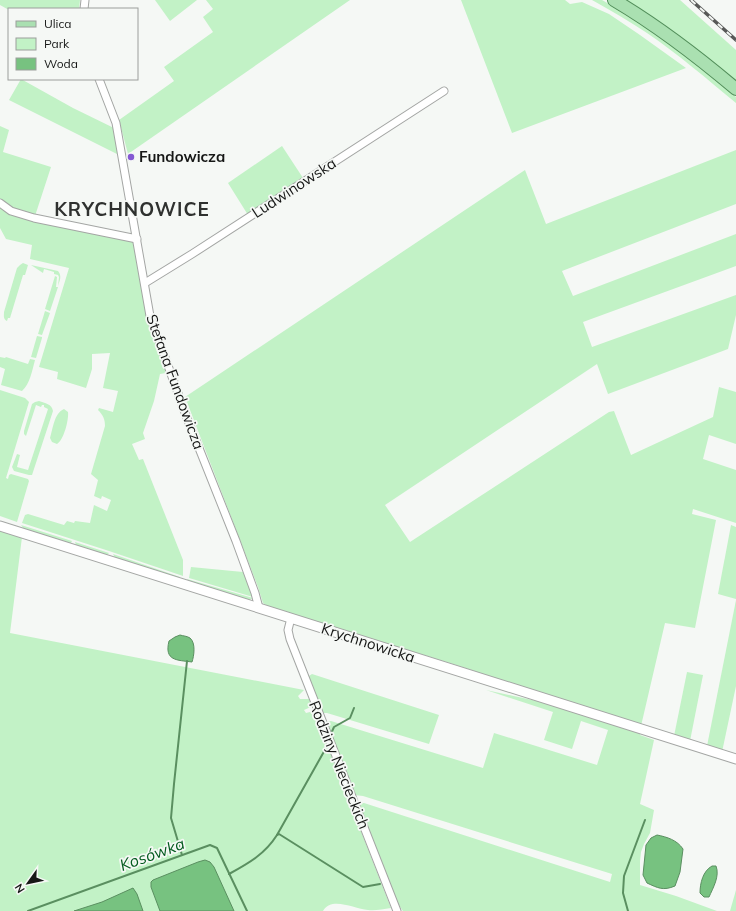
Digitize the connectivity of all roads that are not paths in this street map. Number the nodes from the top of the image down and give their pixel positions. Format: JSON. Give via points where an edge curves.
{"nodes":[{"id":1,"x":614,"y":0,"type":"edge"},
{"id":2,"x":99,"y":80,"type":"edge"},
{"id":3,"x":736,"y":89,"type":"edge"},
{"id":4,"x":444,"y":91,"type":"dead end"},
{"id":5,"x":0,"y":203,"type":"edge"},
{"id":6,"x":137,"y":239,"type":"junction"},
{"id":7,"x":144,"y":283,"type":"junction"},
{"id":8,"x":0,"y":526,"type":"edge"},
{"id":9,"x":259,"y":608,"type":"junction"},
{"id":10,"x":291,"y":618,"type":"junction"},
{"id":11,"x":736,"y":759,"type":"edge"},
{"id":12,"x":397,"y":911,"type":"edge"}],
"edges":[{"from":1,"to":3,"type":"main road","via":[[672,38]]},
{"from":2,"to":6,"type":"street","name":"Stefana Fundowicza","via":[[116,123]]},
{"from":4,"to":7,"type":"street","name":"Ludwinowska"},
{"from":5,"to":6,"type":"street","via":[[11,211],[34,218]]},
{"from":6,"to":7,"type":"street","name":"Stefana Fundowicza"},
{"from":7,"to":9,"type":"street","name":"Stefana Fundowicza","via":[[150,316]]},
{"from":8,"to":9,"type":"street","name":"Krychnowicka"},
{"from":9,"to":10,"type":"street","name":"Krychnowicka"},
{"from":10,"to":11,"type":"street","name":"Krychnowicka"},
{"from":10,"to":12,"type":"street","name":"Rodziny Niecieckich","via":[[288,630],[292,646]]}]}
